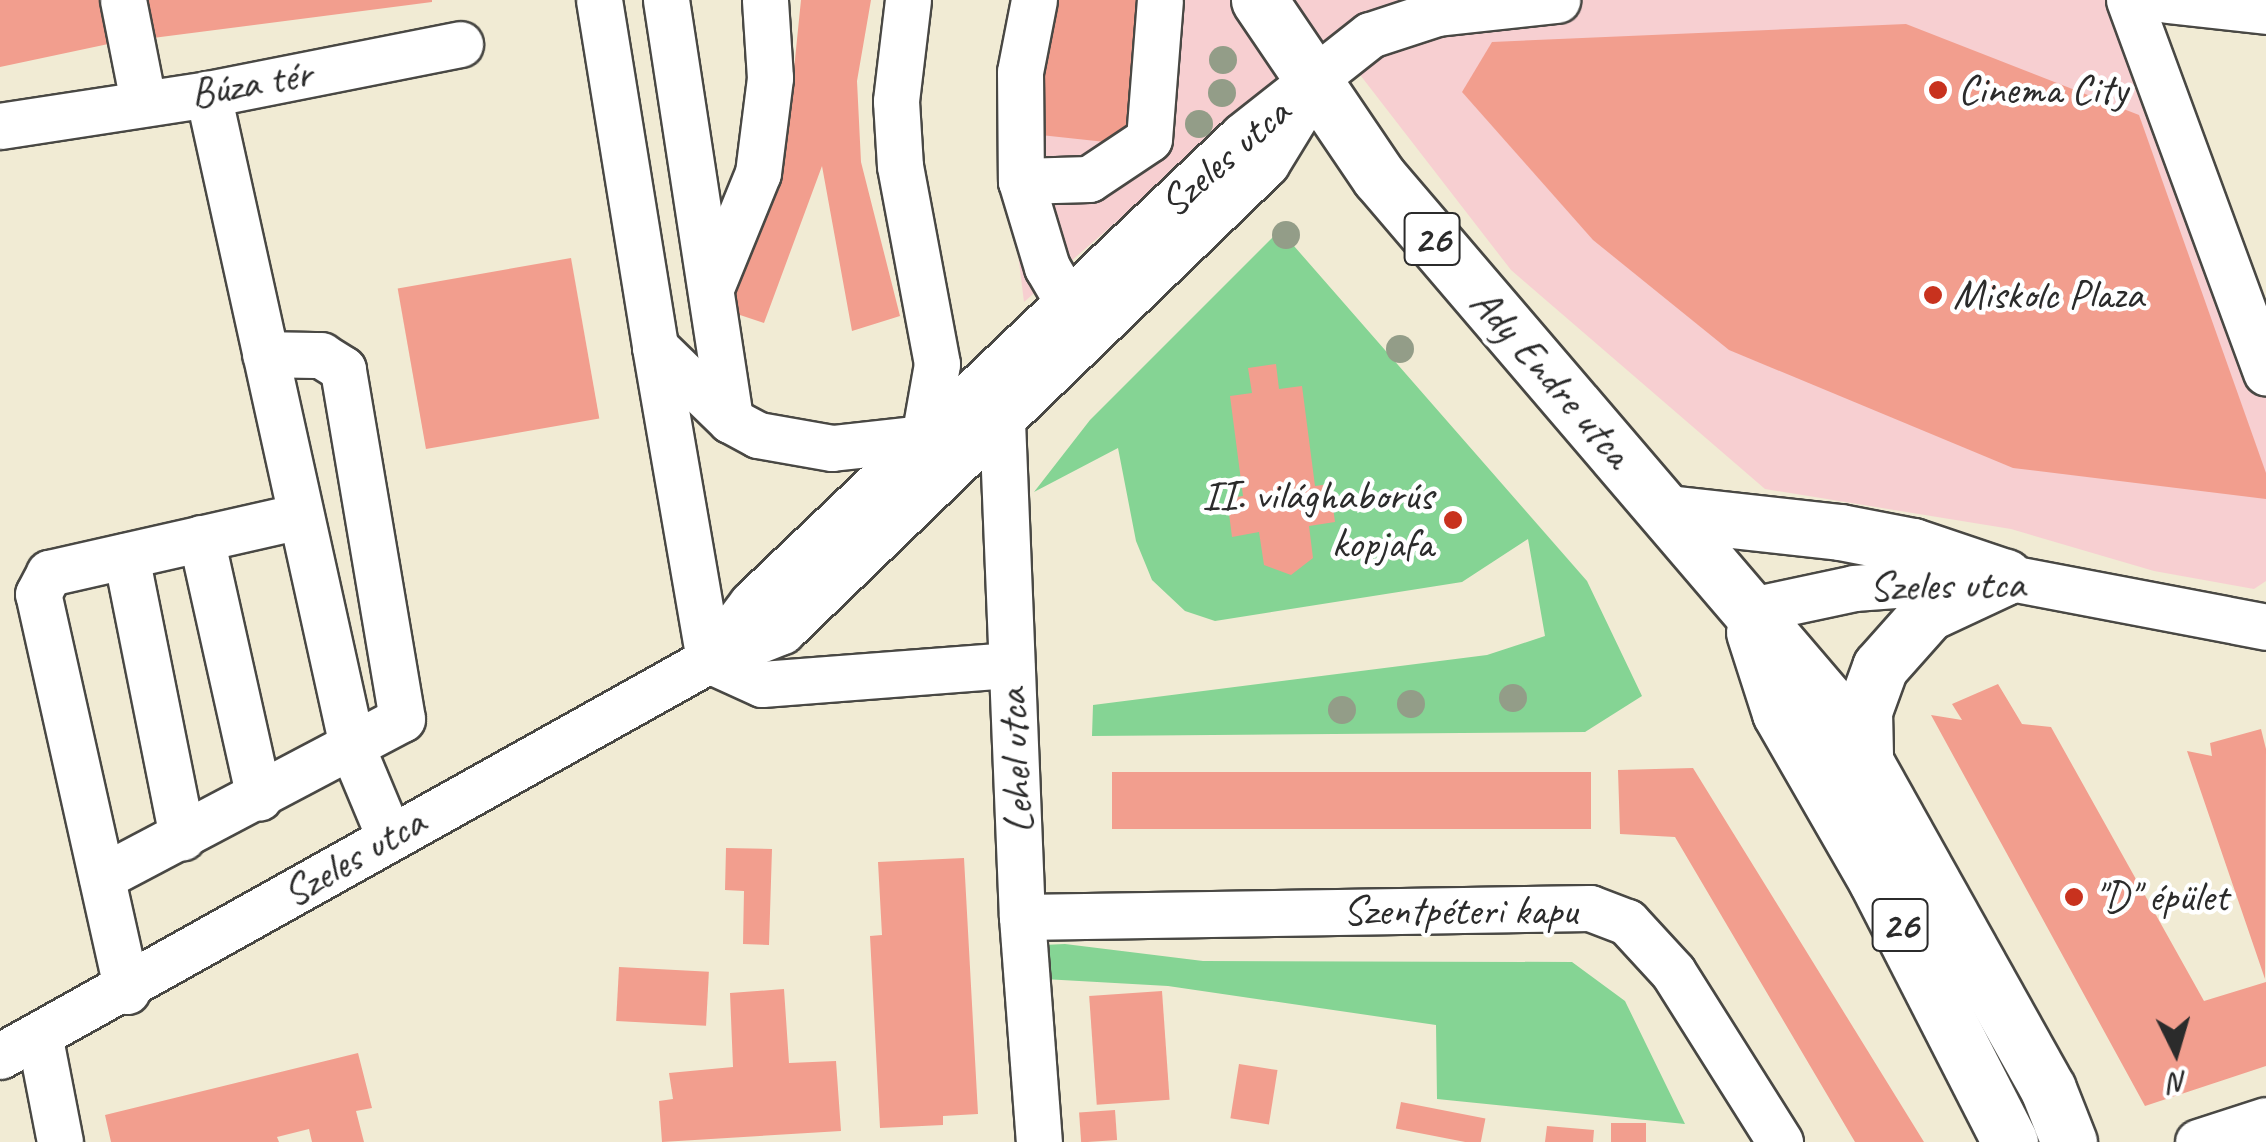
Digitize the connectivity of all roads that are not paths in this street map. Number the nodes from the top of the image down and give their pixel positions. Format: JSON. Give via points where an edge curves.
{"nodes":[{"id":1,"x":123,"y":0,"type":"edge"},
{"id":2,"x":599,"y":0,"type":"edge"},
{"id":3,"x":666,"y":0,"type":"edge"},
{"id":4,"x":766,"y":0,"type":"edge"},
{"id":5,"x":908,"y":0,"type":"edge"},
{"id":6,"x":1034,"y":0,"type":"edge"},
{"id":7,"x":1160,"y":0,"type":"edge"},
{"id":8,"x":1259,"y":0,"type":"edge"},
{"id":9,"x":1557,"y":0,"type":"edge"},
{"id":10,"x":2128,"y":0,"type":"edge"},
{"id":11,"x":2167,"y":0,"type":"edge"},
{"id":12,"x":2266,"y":11,"type":"edge"},
{"id":13,"x":1380,"y":14,"type":"edge"},
{"id":14,"x":460,"y":44,"type":"dead end"},
{"id":15,"x":1315,"y":84,"type":"junction"},
{"id":16,"x":208,"y":94,"type":"junction"},
{"id":17,"x":143,"y":102,"type":"junction"},
{"id":18,"x":0,"y":126,"type":"edge"},
{"id":19,"x":1021,"y":181,"type":"junction"},
{"id":20,"x":710,"y":290,"type":"junction"},
{"id":21,"x":1078,"y":320,"type":"junction"},
{"id":22,"x":655,"y":347,"type":"junction"},
{"id":23,"x":265,"y":354,"type":"junction"},
{"id":24,"x":937,"y":364,"type":"junction"},
{"id":25,"x":2266,"y":373,"type":"edge"},
{"id":26,"x":986,"y":398,"type":"junction"},
{"id":27,"x":730,"y":420,"type":"junction"},
{"id":28,"x":924,"y":438,"type":"junction"},
{"id":29,"x":1668,"y":513,"type":"junction"},
{"id":30,"x":300,"y":516,"type":"junction"},
{"id":31,"x":200,"y":538,"type":"junction"},
{"id":32,"x":126,"y":556,"type":"junction"},
{"id":33,"x":2005,"y":576,"type":"junction"},
{"id":34,"x":1746,"y":610,"type":"junction"},
{"id":35,"x":2259,"y":618,"type":"edge"},
{"id":36,"x":708,"y":660,"type":"junction"},
{"id":37,"x":1012,"y":665,"type":"junction"},
{"id":38,"x":353,"y":750,"type":"junction"},
{"id":39,"x":1865,"y":755,"type":"junction"},
{"id":40,"x":259,"y":798,"type":"junction"},
{"id":41,"x":390,"y":836,"type":"junction"},
{"id":42,"x":182,"y":837,"type":"junction"},
{"id":43,"x":102,"y":878,"type":"junction"},
{"id":44,"x":1022,"y":917,"type":"junction"},
{"id":45,"x":127,"y":990,"type":"junction"},
{"id":46,"x":20,"y":1047,"type":"edge"},
{"id":47,"x":2266,"y":1120,"type":"edge"},
{"id":48,"x":60,"y":1142,"type":"edge"},
{"id":49,"x":1039,"y":1142,"type":"edge"},
{"id":50,"x":1780,"y":1142,"type":"edge"},
{"id":51,"x":2010,"y":1142,"type":"edge"},
{"id":52,"x":2070,"y":1142,"type":"edge"},
{"id":53,"x":2198,"y":1142,"type":"edge"}],
"edges":[{"from":1,"to":17,"type":"street","name":"Búza tér"},
{"from":2,"to":22,"type":"street"},
{"from":3,"to":20,"type":"street"},
{"from":4,"to":20,"type":"street","via":[[770,78],[758,173]]},
{"from":5,"to":24,"type":"street","via":[[896,100],[900,166]]},
{"from":6,"to":19,"type":"street","via":[[1020,72]]},
{"from":7,"to":19,"type":"street","via":[[1150,139],[1089,179]]},
{"from":8,"to":15,"type":"main road","name":"Ady Endre utca","number":"26"},
{"from":9,"to":13,"type":"street","name":"Szeles utca"},
{"from":10,"to":25,"type":"street"},
{"from":11,"to":12,"type":"street"},
{"from":13,"to":15,"type":"street","name":"Szeles utca","via":[[1370,35]]},
{"from":14,"to":16,"type":"street","name":"Búza tér"},
{"from":15,"to":21,"type":"street","name":"Szeles utca","via":[[1242,136]]},
{"from":15,"to":29,"type":"main road","name":"Ady Endre utca","number":"26","via":[[1379,177]]},
{"from":16,"to":17,"type":"street","name":"Búza tér"},
{"from":16,"to":23,"type":"street"},
{"from":17,"to":18,"type":"street"},
{"from":19,"to":21,"type":"street","via":[[1047,267]]},
{"from":20,"to":27,"type":"street"},
{"from":21,"to":26,"type":"street","name":"Szeles utca"},
{"from":21,"to":26,"type":"street","name":"Szeles utca","via":[[1049,375]]},
{"from":22,"to":27,"type":"street"},
{"from":22,"to":36,"type":"street"},
{"from":23,"to":30,"type":"street"},
{"from":23,"to":38,"type":"street","via":[[320,355],[343,370],[402,719]]},
{"from":24,"to":26,"type":"street"},
{"from":24,"to":28,"type":"street"},
{"from":26,"to":28,"type":"street","name":"Szeles utca"},
{"from":26,"to":36,"type":"street","name":"Szeles utca","via":[[782,631]]},
{"from":26,"to":37,"type":"street","name":"Lehel utca"},
{"from":27,"to":28,"type":"street","via":[[792,445],[832,448]]},
{"from":28,"to":36,"type":"street","name":"Szeles utca","via":[[752,603]]},
{"from":29,"to":33,"type":"main road","via":[[1840,532],[1913,546]]},
{"from":29,"to":34,"type":"main road","number":"26"},
{"from":30,"to":31,"type":"street"},
{"from":30,"to":38,"type":"street"},
{"from":31,"to":32,"type":"street"},
{"from":31,"to":40,"type":"street"},
{"from":32,"to":42,"type":"street"},
{"from":32,"to":43,"type":"street","via":[[49,573],[38,594]]},
{"from":33,"to":34,"type":"street","name":"Szeles utca","via":[[1854,588]]},
{"from":33,"to":35,"type":"street","name":"Szeles utca"},
{"from":33,"to":39,"type":"main road","via":[[1928,613],[1880,667],[1864,711]]},
{"from":34,"to":39,"type":"main road","number":"26"},
{"from":34,"to":51,"type":"main road","number":"26","via":[[1780,713],[1886,899]]},
{"from":36,"to":37,"type":"street","via":[[762,684]]},
{"from":36,"to":41,"type":"street","name":"Szeles utca"},
{"from":37,"to":44,"type":"street","name":"Lehel utca"},
{"from":38,"to":40,"type":"street"},
{"from":38,"to":41,"type":"street"},
{"from":39,"to":52,"type":"main road","number":"26","via":[[2048,1089]]},
{"from":40,"to":42,"type":"street"},
{"from":41,"to":45,"type":"street","name":"Szeles utca"},
{"from":42,"to":43,"type":"street"},
{"from":43,"to":45,"type":"street"},
{"from":44,"to":49,"type":"street","name":"Lehel utca"},
{"from":44,"to":50,"type":"street","name":"Szentpéteri kapu","via":[[1590,908],[1627,922],[1673,972]]},
{"from":45,"to":46,"type":"street","name":"Szeles utca"},
{"from":46,"to":48,"type":"street"},
{"from":47,"to":53,"type":"street"}]}
